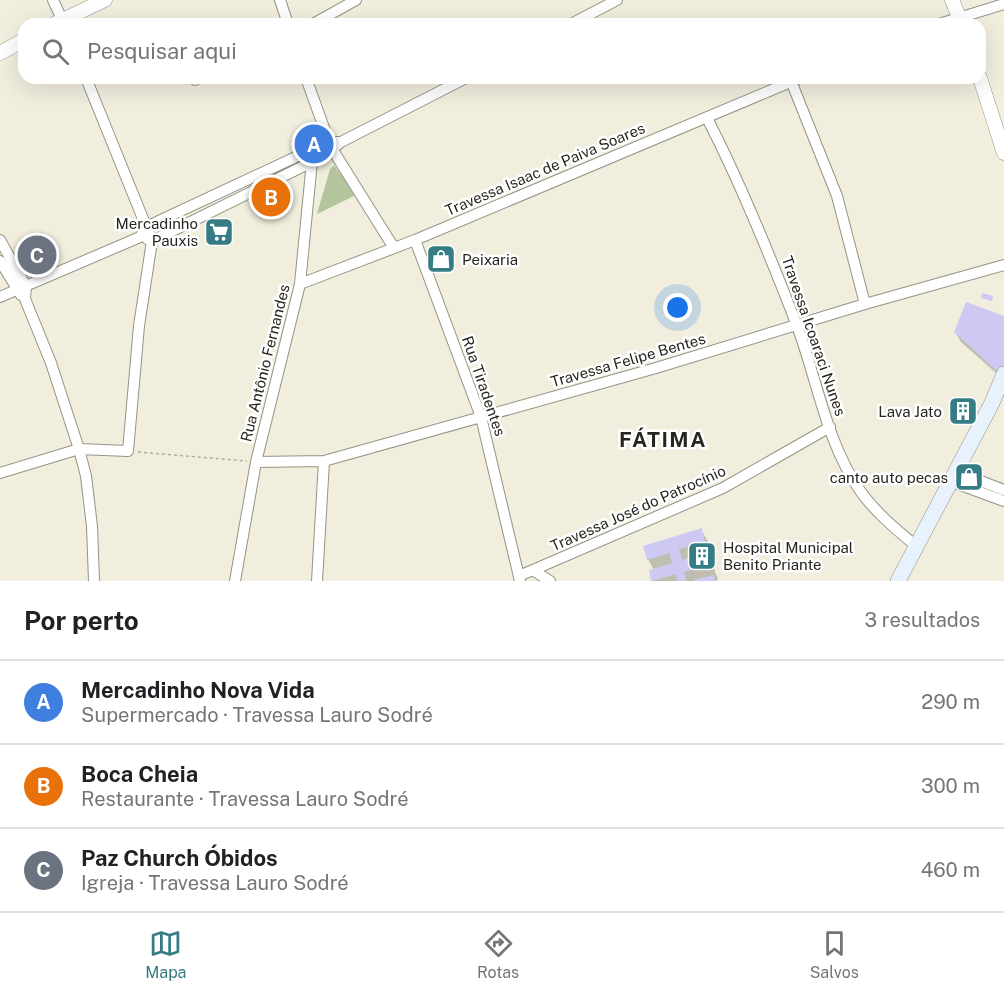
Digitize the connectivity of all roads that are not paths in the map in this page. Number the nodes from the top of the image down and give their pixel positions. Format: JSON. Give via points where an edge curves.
{"nodes":[{"id":1,"x":54,"y":0,"type":"edge"},
{"id":2,"x":105,"y":0,"type":"edge"},
{"id":3,"x":280,"y":0,"type":"edge"},
{"id":4,"x":356,"y":0,"type":"edge"},
{"id":5,"x":617,"y":0,"type":"edge"},
{"id":6,"x":952,"y":0,"type":"edge"},
{"id":7,"x":1004,"y":4,"type":"edge"},
{"id":8,"x":59,"y":18,"type":"edge"},
{"id":9,"x":70,"y":18,"type":"edge"},
{"id":10,"x":286,"y":18,"type":"edge"},
{"id":11,"x":324,"y":18,"type":"edge"},
{"id":12,"x":582,"y":18,"type":"edge"},
{"id":13,"x":960,"y":18,"type":"edge"},
{"id":14,"x":966,"y":18,"type":"edge"},
{"id":15,"x":18,"y":43,"type":"edge"},
{"id":16,"x":0,"y":53,"type":"edge"},
{"id":17,"x":88,"y":84,"type":"edge"},
{"id":18,"x":308,"y":84,"type":"edge"},
{"id":19,"x":454,"y":84,"type":"edge"},
{"id":20,"x":786,"y":84,"type":"edge"},
{"id":21,"x":796,"y":84,"type":"edge"},
{"id":22,"x":982,"y":84,"type":"edge"},
{"id":23,"x":707,"y":118,"type":"junction"},
{"id":24,"x":329,"y":149,"type":"junction"},
{"id":25,"x":1004,"y":153,"type":"edge"},
{"id":26,"x":312,"y":156,"type":"junction"},
{"id":27,"x":143,"y":232,"type":"junction"},
{"id":28,"x":0,"y":240,"type":"edge"},
{"id":29,"x":415,"y":240,"type":"junction"},
{"id":30,"x":152,"y":241,"type":"junction"},
{"id":31,"x":394,"y":248,"type":"junction"},
{"id":32,"x":0,"y":261,"type":"edge"},
{"id":33,"x":1004,"y":266,"type":"edge"},
{"id":34,"x":300,"y":284,"type":"junction"},
{"id":35,"x":21,"y":289,"type":"junction"},
{"id":36,"x":0,"y":297,"type":"edge"},
{"id":37,"x":865,"y":304,"type":"junction"},
{"id":38,"x":797,"y":326,"type":"junction"},
{"id":39,"x":1004,"y":374,"type":"edge"},
{"id":40,"x":1004,"y":387,"type":"edge"},
{"id":41,"x":992,"y":403,"type":"junction"},
{"id":42,"x":481,"y":417,"type":"junction"},
{"id":43,"x":830,"y":428,"type":"junction"},
{"id":44,"x":79,"y":449,"type":"junction"},
{"id":45,"x":324,"y":461,"type":"junction"},
{"id":46,"x":256,"y":462,"type":"junction"},
{"id":47,"x":0,"y":473,"type":"edge"},
{"id":48,"x":952,"y":476,"type":"junction"},
{"id":49,"x":1004,"y":490,"type":"edge"},
{"id":50,"x":1004,"y":501,"type":"edge"},
{"id":51,"x":916,"y":546,"type":"junction"},
{"id":52,"x":534,"y":571,"type":"junction"},
{"id":53,"x":519,"y":578,"type":"edge"},
{"id":54,"x":94,"y":581,"type":"edge"},
{"id":55,"x":235,"y":581,"type":"edge"},
{"id":56,"x":317,"y":581,"type":"edge"},
{"id":57,"x":549,"y":581,"type":"edge"},
{"id":58,"x":898,"y":581,"type":"edge"}],
"edges":[{"from":1,"to":8,"type":"street"},
{"from":2,"to":9,"type":"street"},
{"from":3,"to":10,"type":"street"},
{"from":4,"to":11,"type":"street"},
{"from":5,"to":12,"type":"street"},
{"from":6,"to":13,"type":"street"},
{"from":7,"to":14,"type":"street"},
{"from":15,"to":16,"type":"street"},
{"from":17,"to":27,"type":"street"},
{"from":18,"to":24,"type":"street"},
{"from":19,"to":24,"type":"street"},
{"from":20,"to":23,"type":"street","name":"Travessa Isaac de Paiva Soares"},
{"from":21,"to":37,"type":"street","via":[[837,196]]},
{"from":22,"to":25,"type":"street"},
{"from":23,"to":29,"type":"street","name":"Travessa Isaac de Paiva Soares"},
{"from":23,"to":38,"type":"street","name":"Travessa Icoaraci Nunes","via":[[735,173]]},
{"from":24,"to":26,"type":"street"},
{"from":24,"to":31,"type":"street"},
{"from":26,"to":27,"type":"street"},
{"from":26,"to":30,"type":"street"},
{"from":26,"to":34,"type":"street","name":"Rua Antônio Fernandes"},
{"from":27,"to":30,"type":"street"},
{"from":27,"to":35,"type":"street"},
{"from":28,"to":35,"type":"street"},
{"from":29,"to":31,"type":"street","name":"Travessa Isaac de Paiva Soares"},
{"from":29,"to":42,"type":"street","name":"Rua Tiradentes"},
{"from":30,"to":44,"type":"street","via":[[139,326],[128,450]]},
{"from":31,"to":34,"type":"street","name":"Travessa Isaac de Paiva Soares"},
{"from":32,"to":35,"type":"street"},
{"from":33,"to":37,"type":"street","name":"Travessa Felipe Bentes"},
{"from":34,"to":46,"type":"street","name":"Rua Antônio Fernandes"},
{"from":35,"to":36,"type":"street"},
{"from":35,"to":44,"type":"street"},
{"from":37,"to":38,"type":"street","name":"Travessa Felipe Bentes"},
{"from":38,"to":42,"type":"street","name":"Travessa Felipe Bentes"},
{"from":38,"to":43,"type":"street","name":"Travessa Icoaraci Nunes"},
{"from":39,"to":41,"type":"main road"},
{"from":40,"to":41,"type":"main road"},
{"from":41,"to":48,"type":"main road"},
{"from":42,"to":45,"type":"street","name":"Travessa Felipe Bentes"},
{"from":42,"to":53,"type":"street","name":"Rua Tiradentes"},
{"from":43,"to":51,"type":"street","name":"Travessa Icoaraci Nunes","via":[[862,494]]},
{"from":43,"to":52,"type":"street","name":"Travessa José do Patrocínio","via":[[723,488]]},
{"from":44,"to":47,"type":"street"},
{"from":44,"to":54,"type":"street","via":[[92,526]]},
{"from":45,"to":46,"type":"street","name":"Travessa Felipe Bentes"},
{"from":45,"to":56,"type":"street"},
{"from":46,"to":55,"type":"street","name":"Rua Antônio Fernandes"},
{"from":48,"to":49,"type":"street"},
{"from":48,"to":50,"type":"street"},
{"from":48,"to":51,"type":"main road"},
{"from":51,"to":58,"type":"main road"},
{"from":52,"to":53,"type":"street","name":"Travessa José do Patrocínio"},
{"from":52,"to":57,"type":"street"}]}
